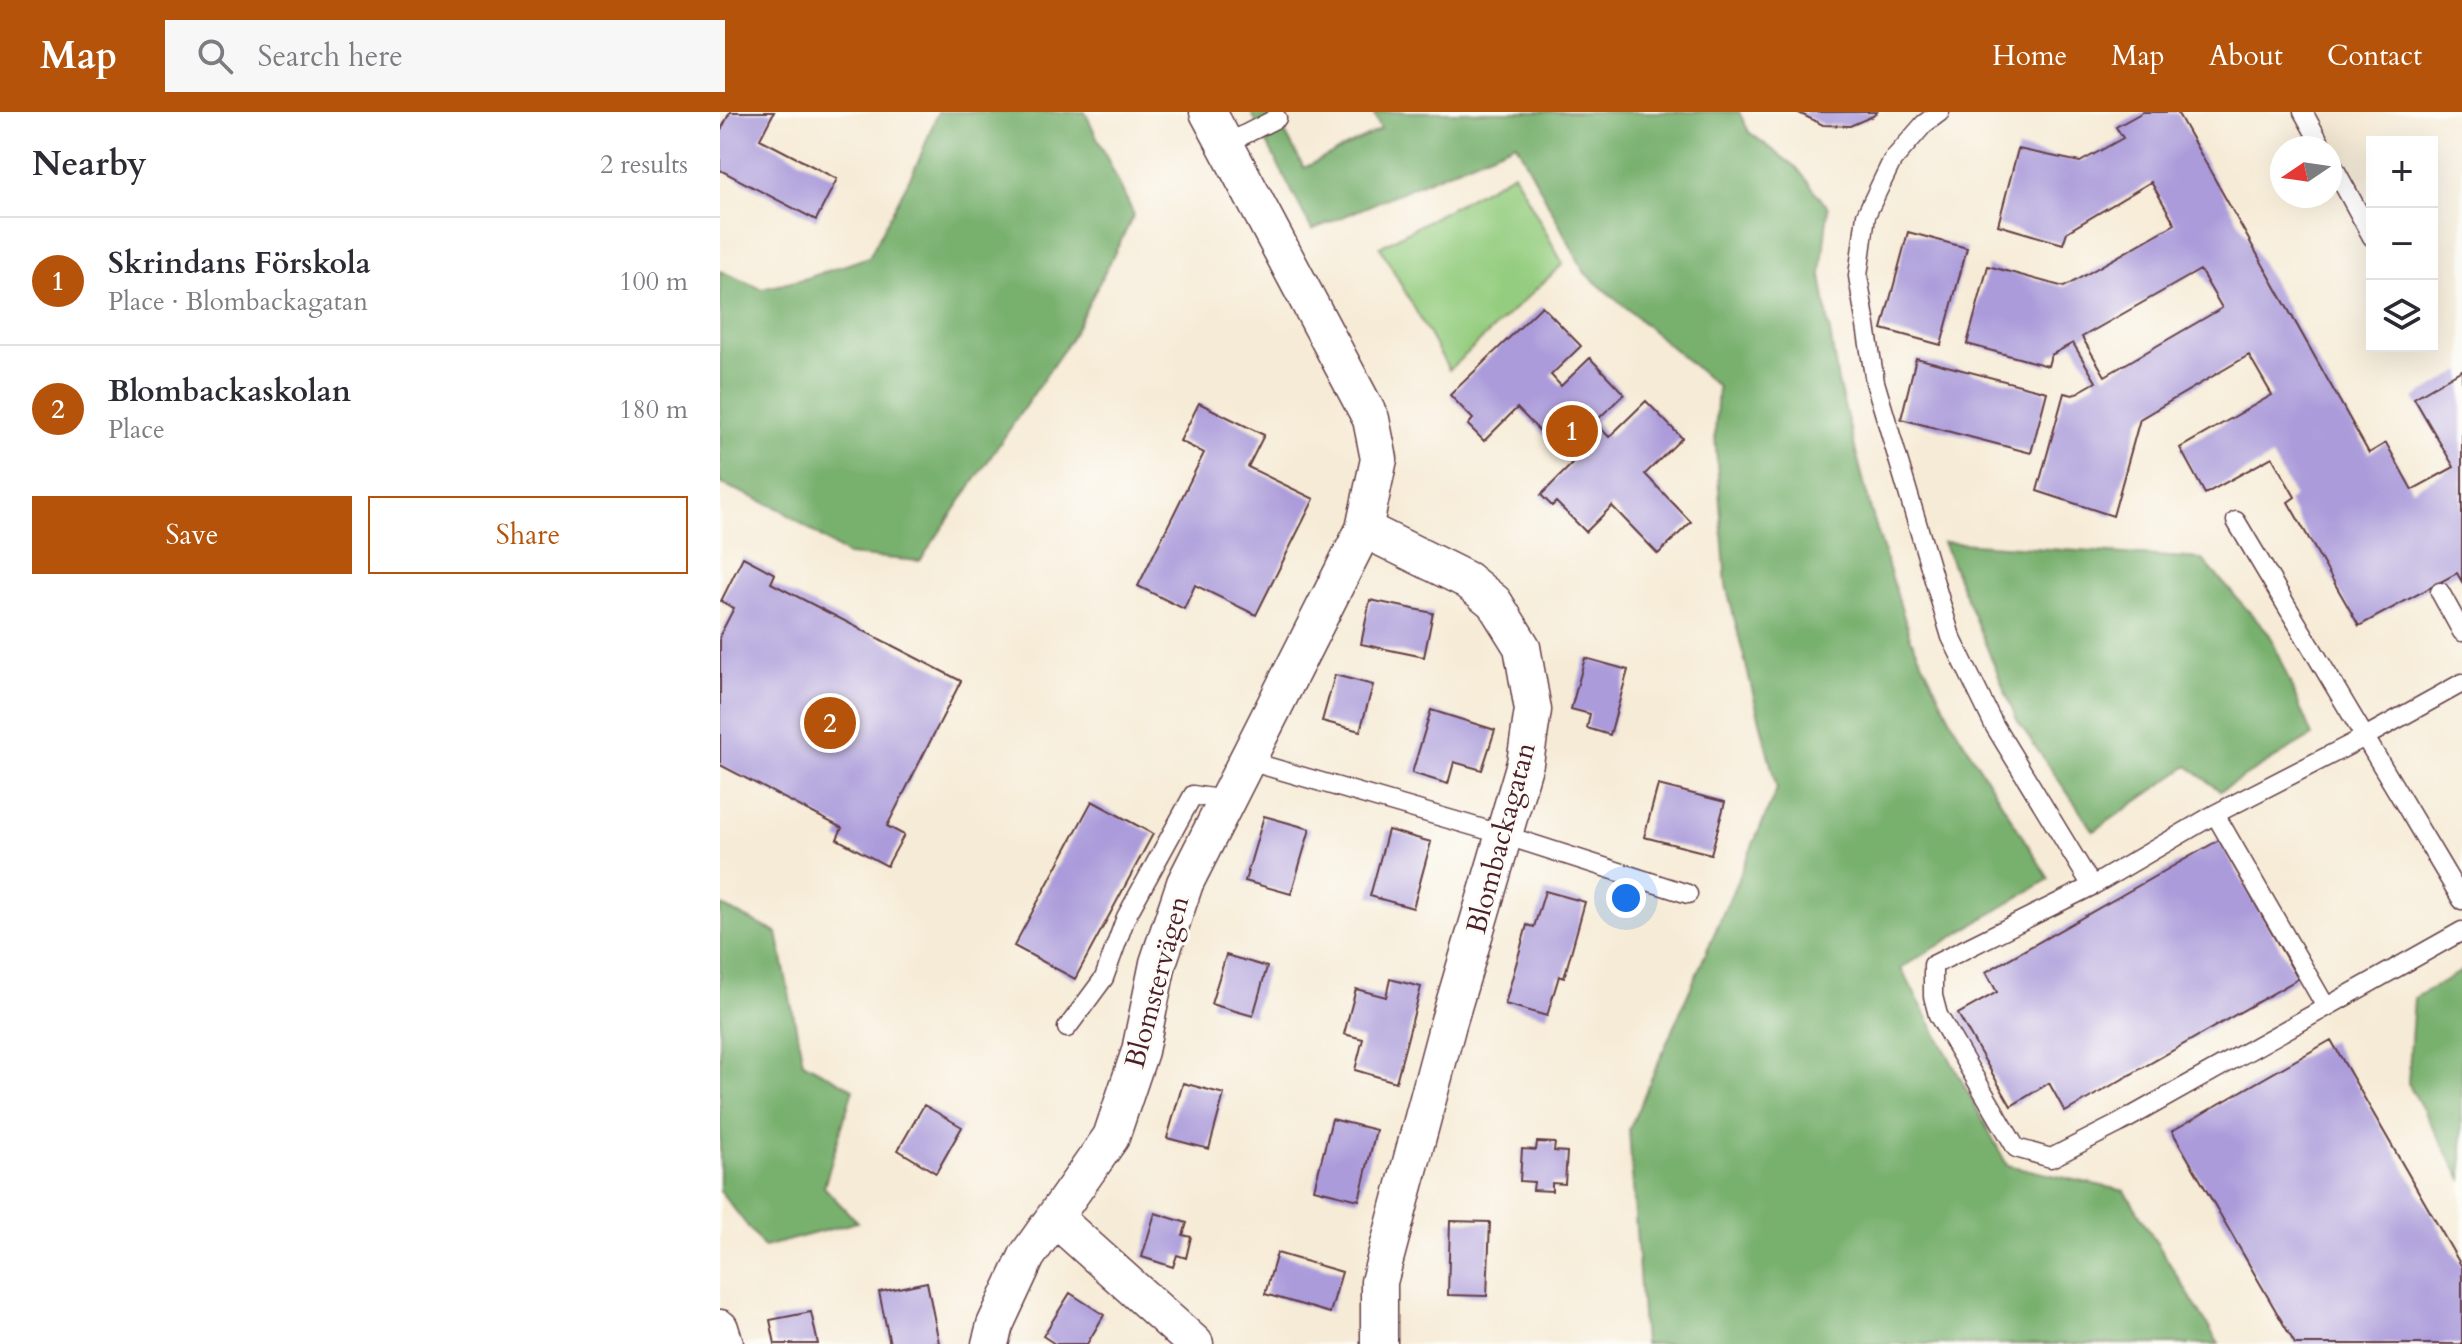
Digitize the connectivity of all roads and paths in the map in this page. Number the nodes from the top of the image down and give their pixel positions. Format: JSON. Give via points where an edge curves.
{"nodes":[{"id":1,"x":1208,"y":112,"type":"edge"},
{"id":2,"x":1940,"y":112,"type":"edge"},
{"id":3,"x":2303,"y":112,"type":"edge"},
{"id":4,"x":1277,"y":118,"type":"dead end"},
{"id":5,"x":2316,"y":136,"type":"edge"},
{"id":6,"x":1226,"y":144,"type":"junction"},
{"id":7,"x":2342,"y":182,"type":"edge"},
{"id":8,"x":2366,"y":226,"type":"edge"},
{"id":9,"x":2236,"y":521,"type":"dead end"},
{"id":10,"x":1364,"y":529,"type":"junction"},
{"id":11,"x":2440,"y":592,"type":"dead end"},
{"id":12,"x":2462,"y":632,"type":"edge"},
{"id":13,"x":2462,"y":683,"type":"edge"},
{"id":14,"x":2363,"y":738,"type":"junction"},
{"id":15,"x":1245,"y":760,"type":"junction"},
{"id":16,"x":1225,"y":800,"type":"junction"},
{"id":17,"x":2215,"y":814,"type":"junction"},
{"id":18,"x":1504,"y":835,"type":"junction"},
{"id":19,"x":2092,"y":886,"type":"junction"},
{"id":20,"x":1688,"y":894,"type":"dead end"},
{"id":21,"x":2462,"y":900,"type":"edge"},
{"id":22,"x":2462,"y":931,"type":"edge"},
{"id":23,"x":2326,"y":1007,"type":"junction"},
{"id":24,"x":1067,"y":1028,"type":"dead end"},
{"id":25,"x":1055,"y":1218,"type":"junction"},
{"id":26,"x":720,"y":1328,"type":"edge"},
{"id":27,"x":725,"y":1344,"type":"edge"},
{"id":28,"x":990,"y":1344,"type":"edge"},
{"id":29,"x":1195,"y":1344,"type":"edge"},
{"id":30,"x":1379,"y":1344,"type":"edge"}],
"edges":[{"from":1,"to":6,"type":"street"},
{"from":2,"to":19,"type":"lane","via":[[1892,161],[1866,215],[1858,276],[1875,382],[1951,637],[1994,725]]},
{"from":3,"to":5,"type":"lane"},
{"from":4,"to":6,"type":"lane"},
{"from":6,"to":10,"type":"street","via":[[1371,419],[1379,459]]},
{"from":7,"to":8,"type":"lane"},
{"from":9,"to":14,"type":"lane"},
{"from":10,"to":15,"type":"street","name":"Blomstervägen"},
{"from":10,"to":18,"type":"street","name":"Blombackagatan","via":[[1467,580],[1494,602],[1522,647],[1533,710],[1525,763]]},
{"from":11,"to":12,"type":"lane"},
{"from":13,"to":14,"type":"lane"},
{"from":14,"to":17,"type":"lane"},
{"from":14,"to":21,"type":"lane"},
{"from":15,"to":16,"type":"street","name":"Blomstervägen"},
{"from":15,"to":18,"type":"lane"},
{"from":16,"to":24,"type":"lane","via":[[1193,795],[1126,917],[1104,978]]},
{"from":16,"to":25,"type":"street","name":"Blomstervägen","via":[[1185,883],[1111,1137]]},
{"from":17,"to":19,"type":"lane"},
{"from":17,"to":23,"type":"lane"},
{"from":18,"to":20,"type":"lane"},
{"from":18,"to":30,"type":"street","name":"Blombackagatan","via":[[1379,1282]]},
{"from":19,"to":23,"type":"lane","via":[[1933,965],[1938,1015],[2016,1148],[2051,1158]]},
{"from":22,"to":23,"type":"lane"},
{"from":25,"to":28,"type":"street","name":"Blomstervägen","via":[[1027,1256]]},
{"from":25,"to":29,"type":"street"},
{"from":26,"to":27,"type":"street"}]}
